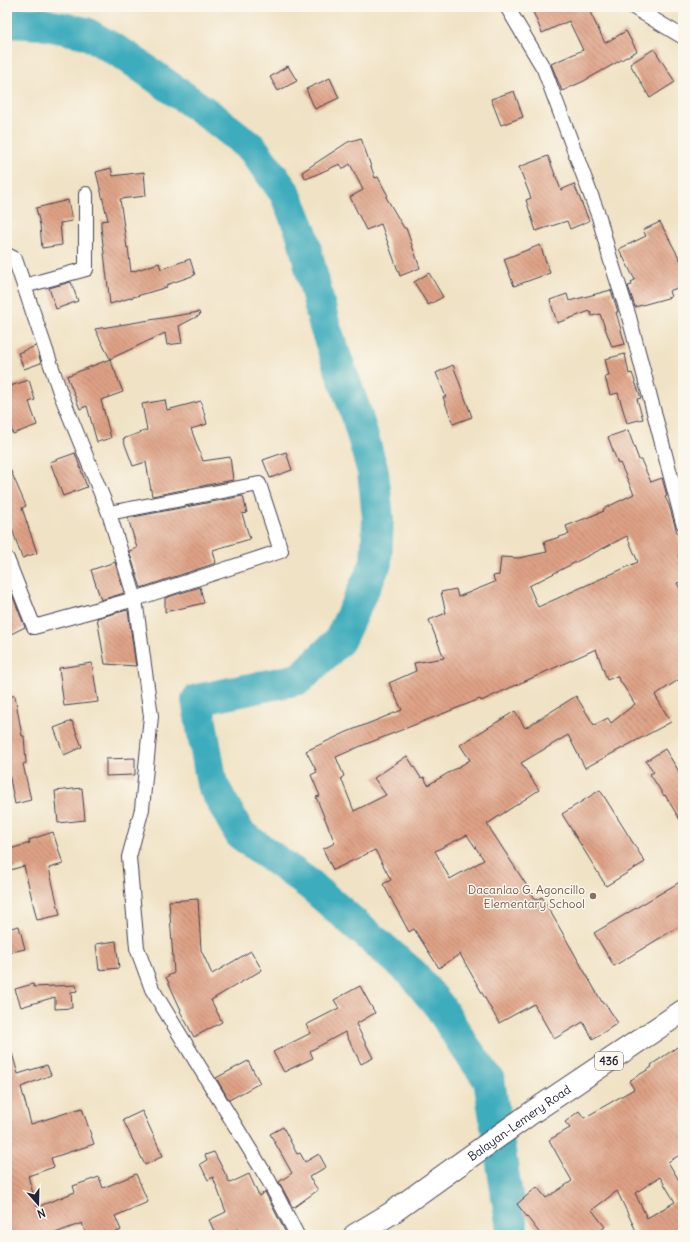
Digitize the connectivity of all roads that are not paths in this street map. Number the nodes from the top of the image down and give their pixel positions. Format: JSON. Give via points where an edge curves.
{"nodes":[{"id":1,"x":507,"y":7,"type":"edge"},
{"id":2,"x":634,"y":7,"type":"edge"},
{"id":3,"x":683,"y":37,"type":"edge"},
{"id":4,"x":86,"y":194,"type":"dead end"},
{"id":5,"x":7,"y":255,"type":"edge"},
{"id":6,"x":24,"y":286,"type":"junction"},
{"id":7,"x":109,"y":513,"type":"junction"},
{"id":8,"x":683,"y":523,"type":"edge"},
{"id":9,"x":7,"y":559,"type":"edge"},
{"id":10,"x":135,"y":599,"type":"junction"},
{"id":11,"x":683,"y":1011,"type":"edge"},
{"id":12,"x":297,"y":1235,"type":"edge"},
{"id":13,"x":355,"y":1235,"type":"edge"}],
"edges":[{"from":1,"to":8,"type":"street","via":[[544,69],[599,217],[629,317]]},
{"from":2,"to":3,"type":"street"},
{"from":4,"to":6,"type":"street","via":[[86,269]]},
{"from":5,"to":6,"type":"street","via":[[15,259]]},
{"from":6,"to":7,"type":"street","via":[[60,392]]},
{"from":7,"to":10,"type":"street"},
{"from":7,"to":10,"type":"street","via":[[259,484],[281,551]]},
{"from":9,"to":10,"type":"street","via":[[34,627]]},
{"from":10,"to":12,"type":"street","via":[[151,716],[142,809],[129,857],[137,948],[152,989],[269,1181]]},
{"from":11,"to":13,"type":"main road","name":"Balayan-Lemery Road","number":"436","via":[[534,1111],[390,1214]]}]}
